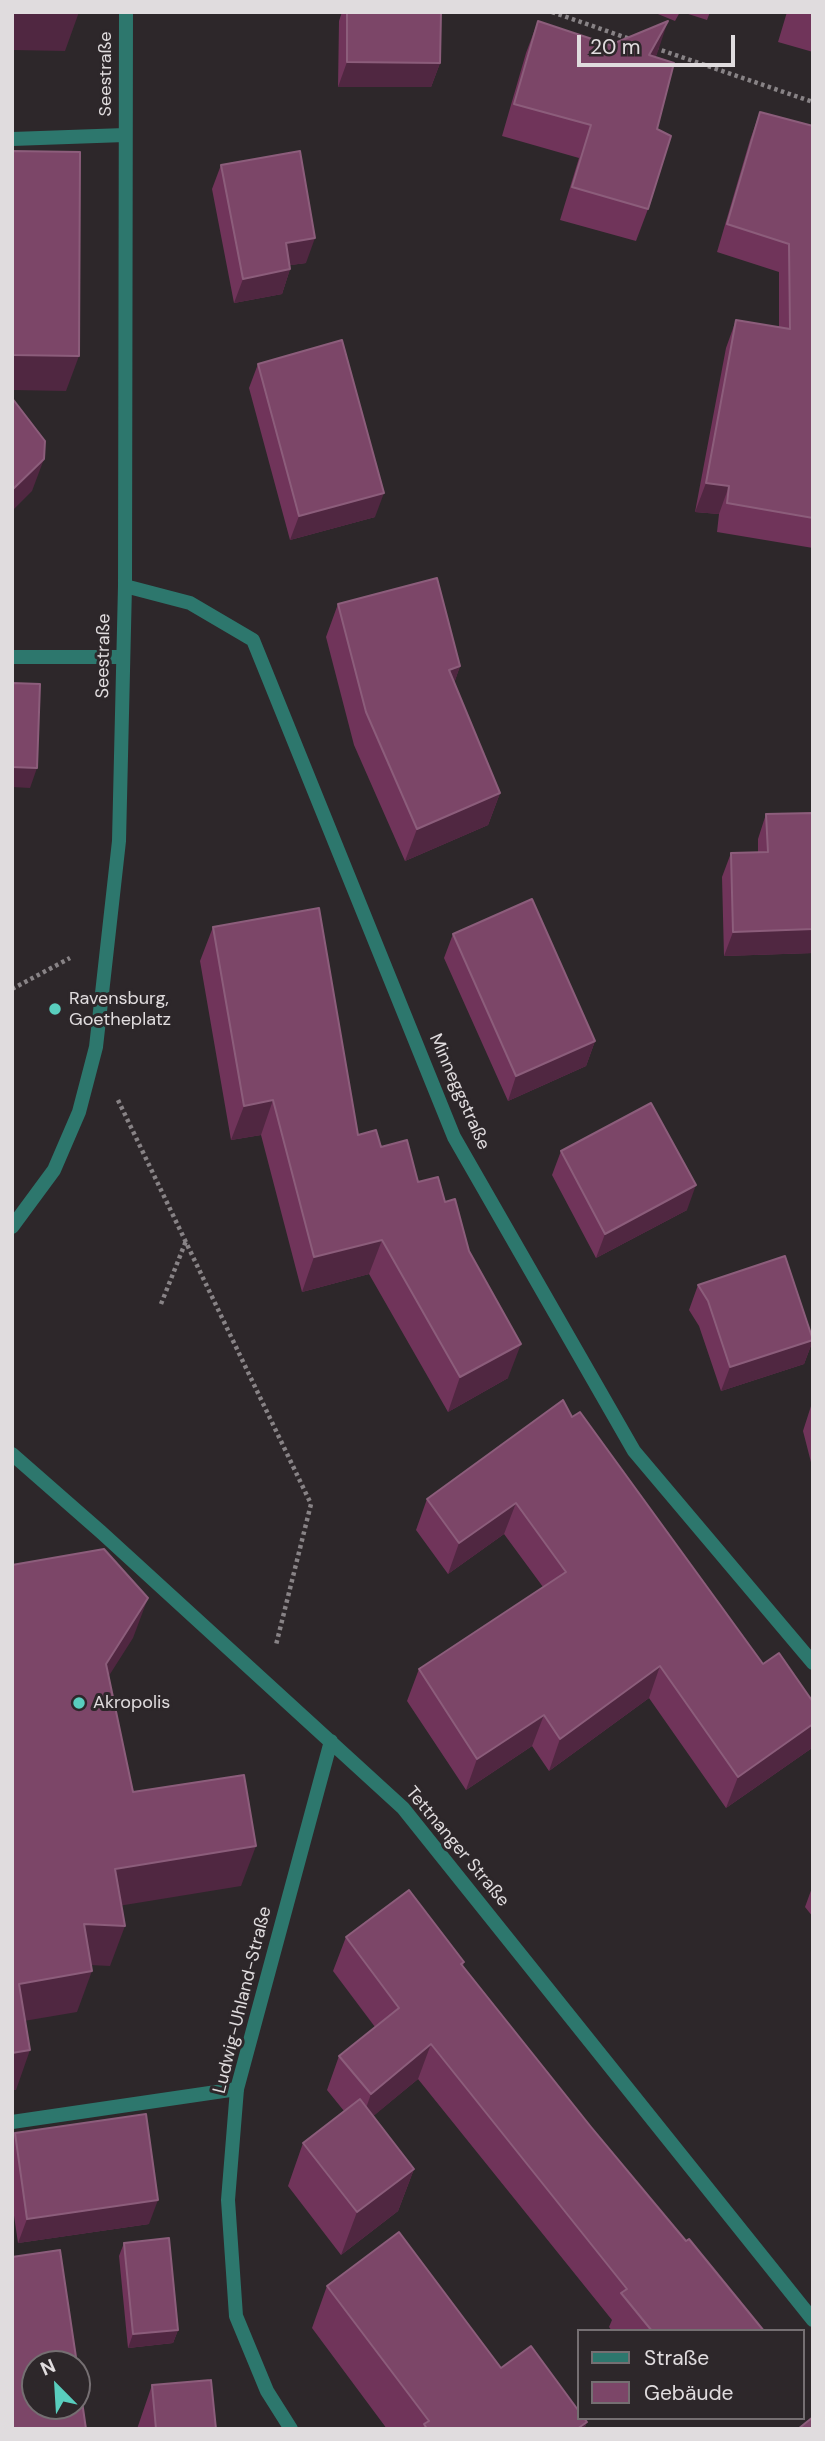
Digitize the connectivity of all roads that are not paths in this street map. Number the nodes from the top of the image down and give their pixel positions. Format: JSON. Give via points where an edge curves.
{"nodes":[{"id":1,"x":126,"y":12,"type":"edge"},
{"id":2,"x":125,"y":135,"type":"junction"},
{"id":3,"x":12,"y":139,"type":"edge"},
{"id":4,"x":125,"y":586,"type":"junction"},
{"id":5,"x":12,"y":657,"type":"edge"},
{"id":6,"x":123,"y":657,"type":"junction"},
{"id":7,"x":12,"y":1227,"type":"edge"},
{"id":8,"x":12,"y":1454,"type":"edge"},
{"id":9,"x":813,"y":1663,"type":"edge"},
{"id":10,"x":331,"y":1741,"type":"junction"},
{"id":11,"x":237,"y":2089,"type":"junction"},
{"id":12,"x":12,"y":2122,"type":"edge"},
{"id":13,"x":813,"y":2320,"type":"edge"},
{"id":14,"x":291,"y":2429,"type":"edge"}],
"edges":[{"from":1,"to":2,"type":"street","name":"Seestraße"},
{"from":2,"to":3,"type":"street","name":"Seestraße"},
{"from":2,"to":4,"type":"street","name":"Seestraße"},
{"from":4,"to":6,"type":"street","name":"Seestraße"},
{"from":4,"to":9,"type":"street","name":"Minneggstraße","via":[[190,603],[253,640],[454,1137],[634,1451]]},
{"from":5,"to":6,"type":"street"},
{"from":6,"to":7,"type":"street","name":"Seestraße","via":[[119,841],[96,1047],[79,1112],[54,1170]]},
{"from":8,"to":10,"type":"street","name":"Tettnanger Straße"},
{"from":10,"to":11,"type":"street","name":"Ludwig-Uhland-Straße"},
{"from":10,"to":13,"type":"street","name":"Tettnanger Straße","via":[[403,1808]]},
{"from":11,"to":12,"type":"street"},
{"from":11,"to":14,"type":"street","name":"Ludwig-Uhland-Straße","via":[[228,2200],[236,2316],[267,2391]]}]}
